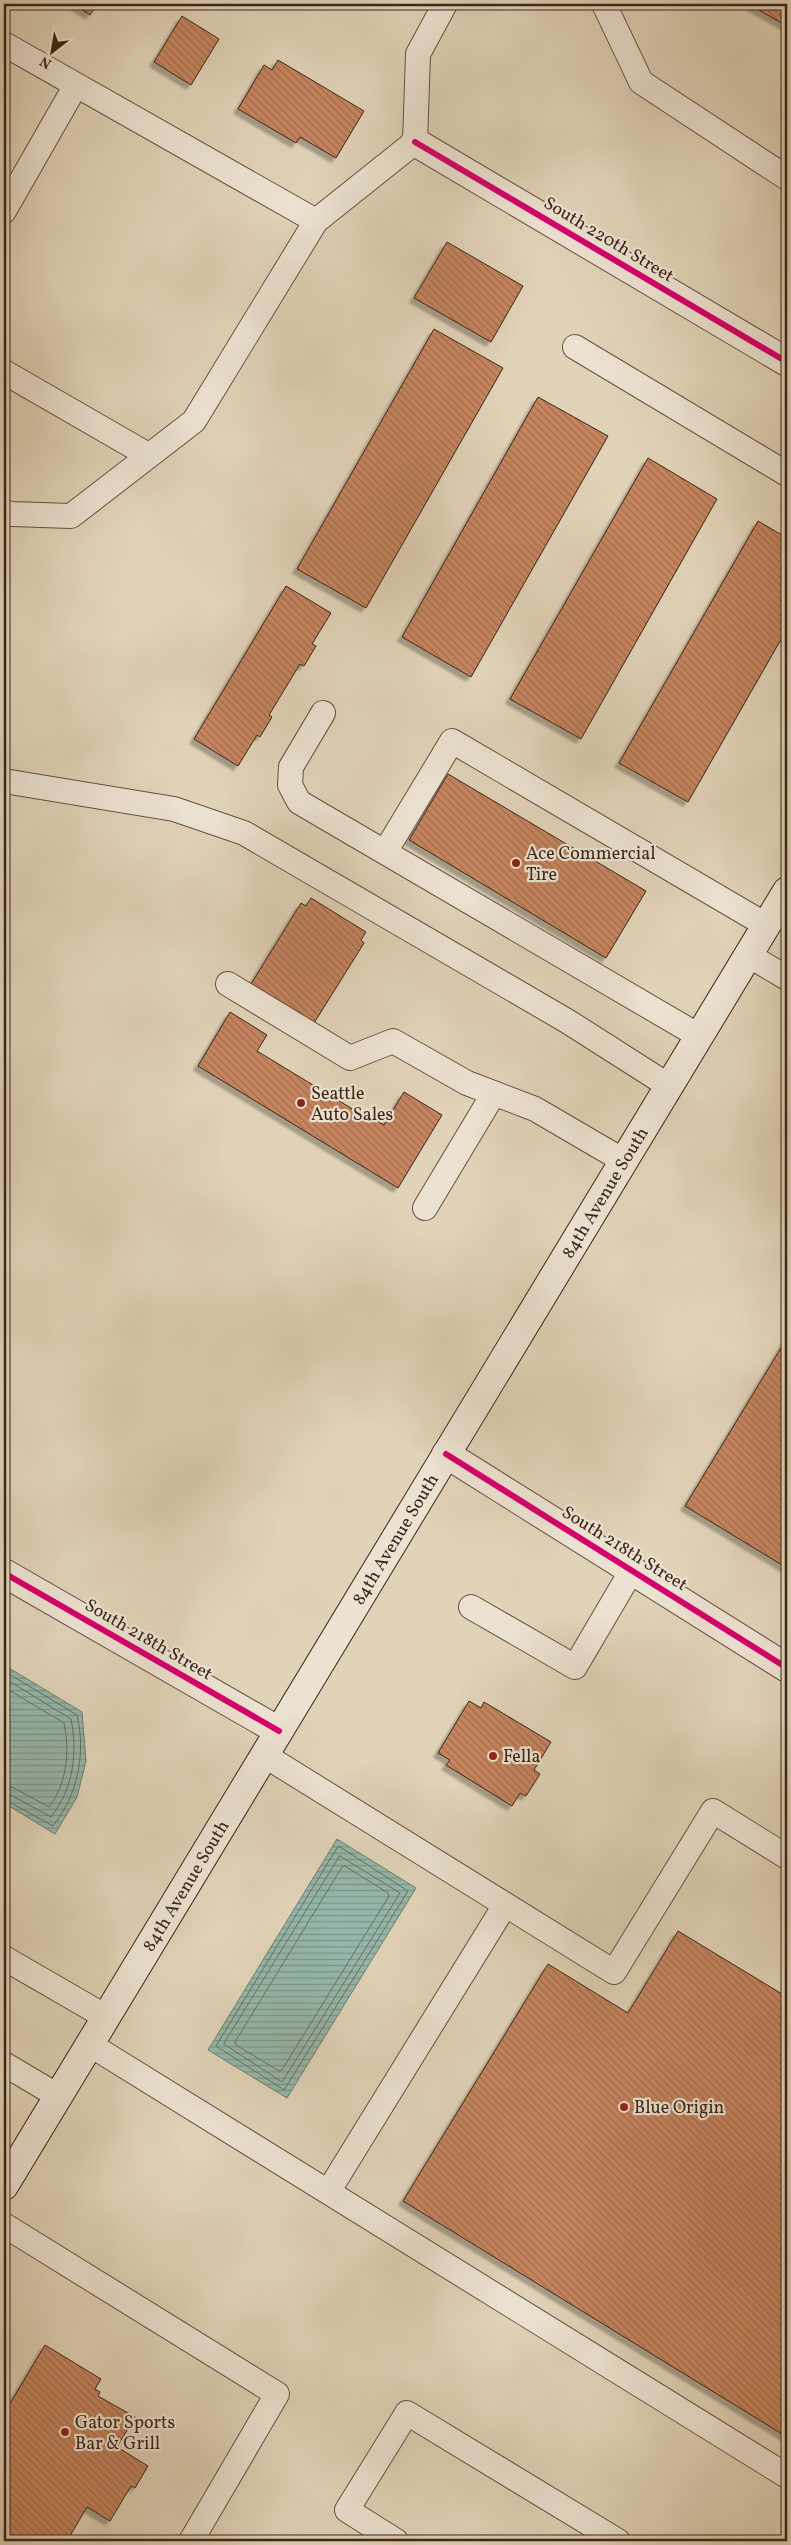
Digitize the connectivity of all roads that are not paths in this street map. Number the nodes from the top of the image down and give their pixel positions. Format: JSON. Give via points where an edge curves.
{"nodes":[{"id":1,"x":445,"y":4,"type":"edge"},
{"id":2,"x":604,"y":4,"type":"edge"},
{"id":3,"x":4,"y":44,"type":"edge"},
{"id":4,"x":76,"y":85,"type":"junction"},
{"id":5,"x":415,"y":142,"type":"junction"},
{"id":6,"x":785,"y":170,"type":"edge"},
{"id":7,"x":4,"y":210,"type":"edge"},
{"id":8,"x":316,"y":221,"type":"junction"},
{"id":9,"x":575,"y":347,"type":"dead end"},
{"id":10,"x":787,"y":362,"type":"edge"},
{"id":11,"x":4,"y":372,"type":"edge"},
{"id":12,"x":148,"y":455,"type":"junction"},
{"id":13,"x":787,"y":474,"type":"edge"},
{"id":14,"x":4,"y":512,"type":"edge"},
{"id":15,"x":323,"y":713,"type":"dead end"},
{"id":16,"x":4,"y":781,"type":"edge"},
{"id":17,"x":385,"y":852,"type":"junction"},
{"id":18,"x":787,"y":891,"type":"edge"},
{"id":19,"x":766,"y":925,"type":"junction"},
{"id":20,"x":748,"y":955,"type":"junction"},
{"id":21,"x":787,"y":978,"type":"edge"},
{"id":22,"x":228,"y":984,"type":"dead end"},
{"id":23,"x":699,"y":1036,"type":"junction"},
{"id":24,"x":669,"y":1086,"type":"junction"},
{"id":25,"x":494,"y":1093,"type":"junction"},
{"id":26,"x":624,"y":1161,"type":"junction"},
{"id":27,"x":425,"y":1208,"type":"dead end"},
{"id":28,"x":446,"y":1454,"type":"junction"},
{"id":29,"x":632,"y":1570,"type":"junction"},
{"id":30,"x":4,"y":1573,"type":"edge"},
{"id":31,"x":471,"y":1607,"type":"dead end"},
{"id":32,"x":787,"y":1668,"type":"edge"},
{"id":33,"x":279,"y":1731,"type":"junction"},
{"id":34,"x":264,"y":1755,"type":"junction"},
{"id":35,"x":787,"y":1856,"type":"edge"},
{"id":36,"x":505,"y":1905,"type":"junction"},
{"id":37,"x":4,"y":1958,"type":"edge"},
{"id":38,"x":106,"y":2017,"type":"junction"},
{"id":39,"x":89,"y":2044,"type":"junction"},
{"id":40,"x":4,"y":2064,"type":"edge"},
{"id":41,"x":58,"y":2096,"type":"junction"},
{"id":42,"x":4,"y":2186,"type":"edge"},
{"id":43,"x":328,"y":2192,"type":"junction"},
{"id":44,"x":4,"y":2225,"type":"edge"},
{"id":45,"x":787,"y":2476,"type":"edge"},
{"id":46,"x":191,"y":2541,"type":"edge"},
{"id":47,"x":396,"y":2541,"type":"edge"},
{"id":48,"x":618,"y":2541,"type":"edge"}],
"edges":[{"from":1,"to":5,"type":"lane","via":[[418,54]]},
{"from":2,"to":6,"type":"lane","via":[[641,82]]},
{"from":3,"to":4,"type":"lane"},
{"from":4,"to":7,"type":"lane"},
{"from":4,"to":8,"type":"lane"},
{"from":5,"to":8,"type":"lane"},
{"from":5,"to":10,"type":"main road","name":"South 220th Street"},
{"from":8,"to":12,"type":"lane","via":[[194,421]]},
{"from":9,"to":13,"type":"lane"},
{"from":11,"to":12,"type":"lane"},
{"from":12,"to":14,"type":"lane","via":[[71,516]]},
{"from":15,"to":17,"type":"lane","via":[[291,767],[290,785],[299,802]]},
{"from":16,"to":24,"type":"lane","via":[[174,809],[244,833],[567,1020]]},
{"from":17,"to":19,"type":"lane","via":[[452,741]]},
{"from":17,"to":23,"type":"lane"},
{"from":18,"to":19,"type":"main road","name":"84th Avenue South"},
{"from":19,"to":20,"type":"main road","name":"84th Avenue South"},
{"from":20,"to":21,"type":"lane"},
{"from":20,"to":23,"type":"main road","name":"84th Avenue South"},
{"from":22,"to":25,"type":"lane","via":[[350,1058],[393,1040],[466,1083]]},
{"from":23,"to":24,"type":"main road","name":"84th Avenue South"},
{"from":24,"to":26,"type":"main road","name":"84th Avenue South"},
{"from":25,"to":26,"type":"lane","via":[[535,1109]]},
{"from":25,"to":27,"type":"lane"},
{"from":26,"to":28,"type":"main road","name":"84th Avenue South"},
{"from":28,"to":29,"type":"main road","name":"South 218th Street"},
{"from":28,"to":33,"type":"main road","name":"84th Avenue South"},
{"from":29,"to":31,"type":"lane","via":[[574,1667]]},
{"from":29,"to":32,"type":"main road","name":"South 218th Street"},
{"from":30,"to":33,"type":"main road","name":"South 218th Street"},
{"from":33,"to":34,"type":"main road","name":"84th Avenue South"},
{"from":34,"to":36,"type":"lane"},
{"from":34,"to":38,"type":"main road","name":"84th Avenue South"},
{"from":35,"to":36,"type":"lane","via":[[713,1811],[614,1972]]},
{"from":36,"to":43,"type":"lane"},
{"from":37,"to":38,"type":"lane"},
{"from":38,"to":39,"type":"main road","name":"84th Avenue South"},
{"from":39,"to":41,"type":"main road","name":"84th Avenue South"},
{"from":39,"to":43,"type":"lane"},
{"from":40,"to":41,"type":"lane"},
{"from":41,"to":42,"type":"main road","name":"84th Avenue South"},
{"from":43,"to":45,"type":"lane"},
{"from":44,"to":46,"type":"lane","via":[[277,2394]]},
{"from":47,"to":48,"type":"lane","via":[[347,2510],[407,2413]]}]}
